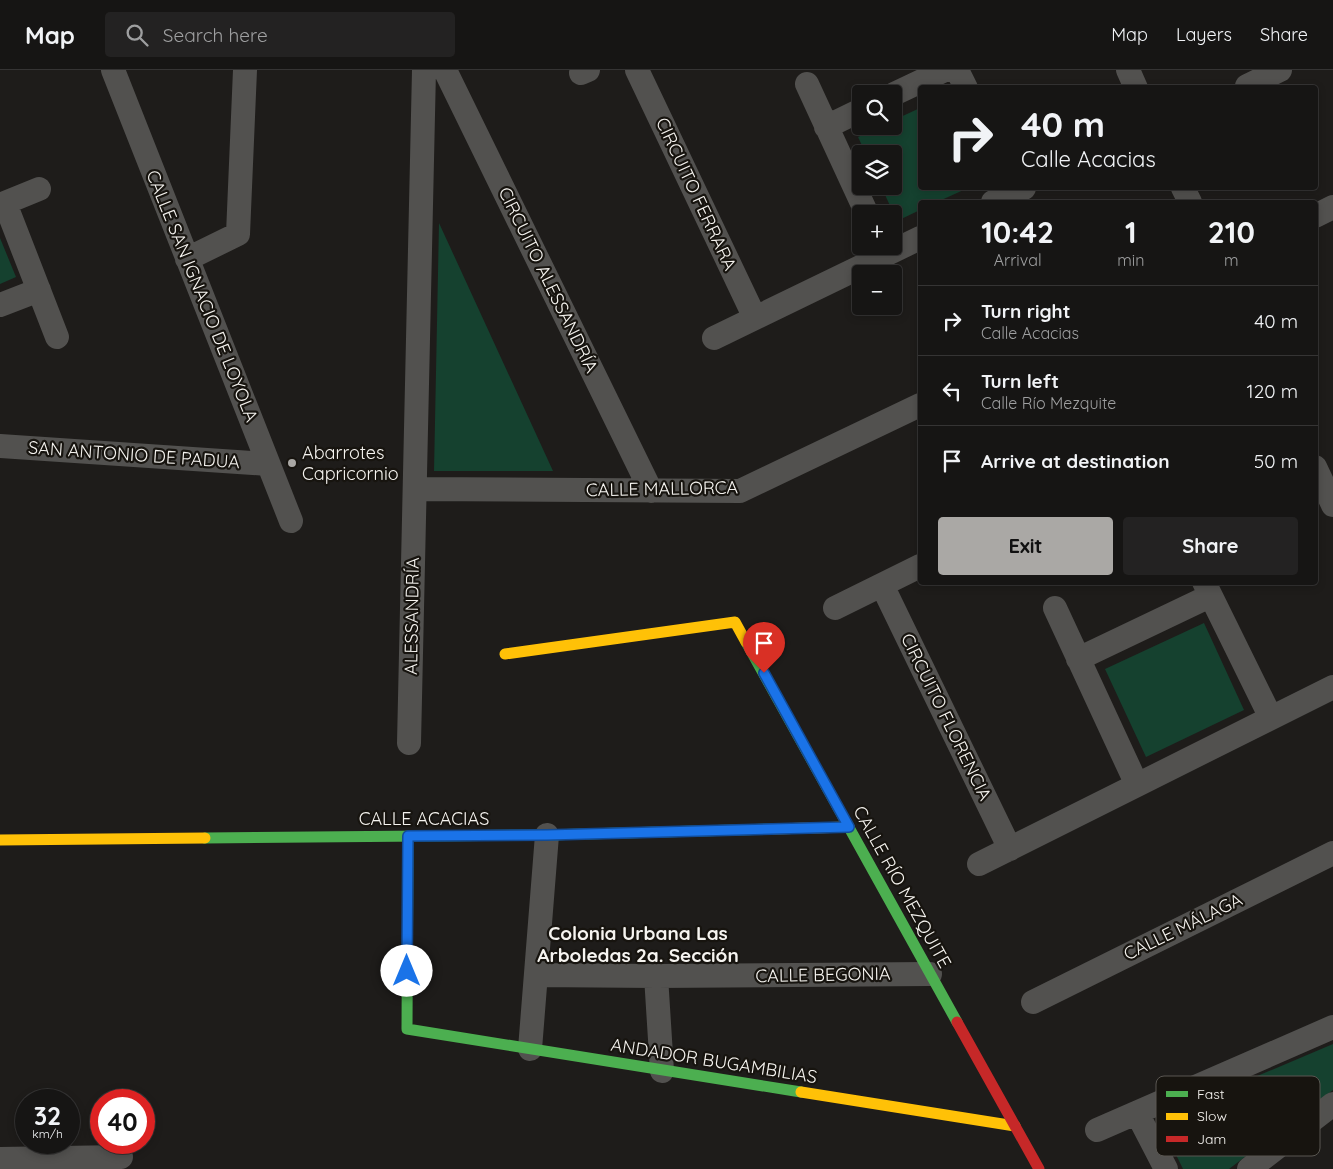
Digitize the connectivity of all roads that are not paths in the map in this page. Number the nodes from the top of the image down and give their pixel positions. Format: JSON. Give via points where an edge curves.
{"nodes":[{"id":1,"x":113,"y":70,"type":"edge"},
{"id":2,"x":245,"y":70,"type":"edge"},
{"id":3,"x":424,"y":70,"type":"edge"},
{"id":4,"x":445,"y":70,"type":"edge"},
{"id":5,"x":637,"y":70,"type":"edge"},
{"id":6,"x":945,"y":70,"type":"edge"},
{"id":7,"x":957,"y":70,"type":"edge"},
{"id":8,"x":1128,"y":70,"type":"edge"},
{"id":9,"x":1280,"y":70,"type":"edge"},
{"id":10,"x":807,"y":84,"type":"dead end"},
{"id":11,"x":964,"y":85,"type":"edge"},
{"id":12,"x":1135,"y":85,"type":"edge"},
{"id":13,"x":1249,"y":85,"type":"edge"},
{"id":14,"x":902,"y":90,"type":"edge"},
{"id":15,"x":852,"y":114,"type":"edge"},
{"id":16,"x":826,"y":127,"type":"junction"},
{"id":17,"x":39,"y":189,"type":"dead end"},
{"id":18,"x":1015,"y":190,"type":"edge"},
{"id":19,"x":997,"y":200,"type":"edge"},
{"id":20,"x":2,"y":204,"type":"edge"},
{"id":21,"x":863,"y":205,"type":"edge"},
{"id":22,"x":1333,"y":207,"type":"edge"},
{"id":23,"x":1318,"y":214,"type":"edge"},
{"id":24,"x":918,"y":239,"type":"edge"},
{"id":25,"x":902,"y":244,"type":"edge"},
{"id":26,"x":875,"y":255,"type":"edge"},
{"id":27,"x":187,"y":259,"type":"junction"},
{"id":28,"x":39,"y":290,"type":"junction"},
{"id":29,"x":0,"y":305,"type":"edge"},
{"id":30,"x":755,"y":318,"type":"junction"},
{"id":31,"x":57,"y":337,"type":"dead end"},
{"id":32,"x":714,"y":338,"type":"dead end"},
{"id":33,"x":918,"y":406,"type":"edge"},
{"id":34,"x":0,"y":446,"type":"edge"},
{"id":35,"x":268,"y":464,"type":"junction"},
{"id":36,"x":1318,"y":473,"type":"edge"},
{"id":37,"x":415,"y":489,"type":"junction"},
{"id":38,"x":651,"y":491,"type":"junction"},
{"id":39,"x":1333,"y":505,"type":"edge"},
{"id":40,"x":291,"y":521,"type":"dead end"},
{"id":41,"x":918,"y":567,"type":"edge"},
{"id":42,"x":882,"y":585,"type":"junction"},
{"id":43,"x":1207,"y":589,"type":"edge"},
{"id":44,"x":835,"y":608,"type":"dead end"},
{"id":45,"x":1055,"y":608,"type":"dead end"},
{"id":46,"x":505,"y":654,"type":"dead end"},
{"id":47,"x":1078,"y":659,"type":"junction"},
{"id":48,"x":1333,"y":686,"type":"edge"},
{"id":49,"x":1271,"y":718,"type":"junction"},
{"id":50,"x":409,"y":743,"type":"dead end"},
{"id":51,"x":1137,"y":785,"type":"junction"},
{"id":52,"x":849,"y":827,"type":"junction"},
{"id":53,"x":547,"y":835,"type":"junction"},
{"id":54,"x":408,"y":836,"type":"junction"},
{"id":55,"x":0,"y":840,"type":"edge"},
{"id":56,"x":1010,"y":849,"type":"junction"},
{"id":57,"x":1333,"y":853,"type":"edge"},
{"id":58,"x":978,"y":864,"type":"dead end"},
{"id":59,"x":930,"y":974,"type":"junction"},
{"id":60,"x":536,"y":975,"type":"junction"},
{"id":61,"x":656,"y":976,"type":"junction"},
{"id":62,"x":1033,"y":1002,"type":"dead end"},
{"id":63,"x":1333,"y":1027,"type":"edge"},
{"id":64,"x":530,"y":1049,"type":"junction"},
{"id":65,"x":662,"y":1071,"type":"junction"},
{"id":66,"x":1221,"y":1076,"type":"edge"},
{"id":67,"x":1333,"y":1104,"type":"edge"},
{"id":68,"x":1156,"y":1105,"type":"edge"},
{"id":69,"x":1137,"y":1113,"type":"junction"},
{"id":70,"x":1320,"y":1114,"type":"edge"},
{"id":71,"x":1015,"y":1126,"type":"junction"},
{"id":72,"x":1097,"y":1130,"type":"dead end"},
{"id":73,"x":1156,"y":1150,"type":"edge"},
{"id":74,"x":1159,"y":1156,"type":"edge"},
{"id":75,"x":1266,"y":1156,"type":"edge"},
{"id":76,"x":121,"y":1157,"type":"dead end"},
{"id":77,"x":0,"y":1159,"type":"edge"},
{"id":78,"x":1039,"y":1169,"type":"edge"},
{"id":79,"x":1166,"y":1169,"type":"edge"},
{"id":80,"x":1249,"y":1169,"type":"edge"}],
"edges":[{"from":1,"to":27,"type":"street","name":"CALLE SAN IGNACIO DE LOYOLA"},
{"from":2,"to":27,"type":"street","via":[[238,234]]},
{"from":3,"to":37,"type":"street"},
{"from":4,"to":38,"type":"street","name":"CIRCUITO ALESSANDRÍA"},
{"from":5,"to":30,"type":"street","name":"CIRCUITO FERRARA"},
{"from":6,"to":14,"type":"street"},
{"from":7,"to":11,"type":"street"},
{"from":8,"to":12,"type":"street"},
{"from":9,"to":13,"type":"street"},
{"from":10,"to":16,"type":"street"},
{"from":15,"to":16,"type":"street"},
{"from":16,"to":21,"type":"street"},
{"from":17,"to":20,"type":"street"},
{"from":18,"to":19,"type":"street"},
{"from":20,"to":28,"type":"street"},
{"from":22,"to":23,"type":"street"},
{"from":24,"to":25,"type":"street"},
{"from":26,"to":30,"type":"street"},
{"from":27,"to":35,"type":"street","name":"CALLE SAN IGNACIO DE LOYOLA"},
{"from":28,"to":29,"type":"street"},
{"from":28,"to":31,"type":"street"},
{"from":30,"to":32,"type":"street"},
{"from":33,"to":38,"type":"street","name":"CALLE MALLORCA","via":[[740,491]]},
{"from":34,"to":35,"type":"street","name":"SAN ANTONIO DE PADUA"},
{"from":35,"to":40,"type":"street","name":"CALLE SAN IGNACIO DE LOYOLA"},
{"from":36,"to":39,"type":"street"},
{"from":37,"to":38,"type":"street","name":"CALLE MALLORCA"},
{"from":37,"to":50,"type":"street","name":"ALESSANDRÍA"},
{"from":41,"to":42,"type":"street"},
{"from":42,"to":44,"type":"street"},
{"from":42,"to":56,"type":"street","name":"CIRCUITO FLORENCIA"},
{"from":43,"to":47,"type":"street"},
{"from":43,"to":49,"type":"street"},
{"from":45,"to":47,"type":"street"},
{"from":46,"to":52,"type":"street","name":"CALLE RÍO MEZQUITE","via":[[735,622]]},
{"from":47,"to":51,"type":"street"},
{"from":48,"to":49,"type":"street"},
{"from":49,"to":51,"type":"street"},
{"from":51,"to":56,"type":"street"},
{"from":52,"to":53,"type":"street","name":"CALLE ACACIAS"},
{"from":52,"to":59,"type":"street","name":"CALLE RÍO MEZQUITE"},
{"from":53,"to":54,"type":"street","name":"CALLE ACACIAS"},
{"from":53,"to":60,"type":"street"},
{"from":54,"to":55,"type":"street","name":"CALLE ACACIAS"},
{"from":54,"to":64,"type":"street","name":"ANDADOR BUGAMBILIAS","via":[[407,1029]]},
{"from":56,"to":58,"type":"street"},
{"from":57,"to":62,"type":"street","name":"CALLE MÁLAGA"},
{"from":59,"to":61,"type":"street","name":"CALLE BEGONIA"},
{"from":59,"to":71,"type":"street","name":"CALLE RÍO MEZQUITE"},
{"from":60,"to":61,"type":"street","name":"CALLE BEGONIA"},
{"from":60,"to":64,"type":"street"},
{"from":61,"to":65,"type":"street"},
{"from":63,"to":66,"type":"street"},
{"from":64,"to":65,"type":"street","name":"ANDADOR BUGAMBILIAS"},
{"from":65,"to":71,"type":"street","name":"ANDADOR BUGAMBILIAS"},
{"from":67,"to":70,"type":"street"},
{"from":68,"to":69,"type":"street"},
{"from":69,"to":72,"type":"street"},
{"from":69,"to":73,"type":"street"},
{"from":71,"to":78,"type":"street","name":"CALLE RÍO MEZQUITE"},
{"from":74,"to":79,"type":"street"},
{"from":75,"to":80,"type":"street"},
{"from":76,"to":77,"type":"street"}]}
